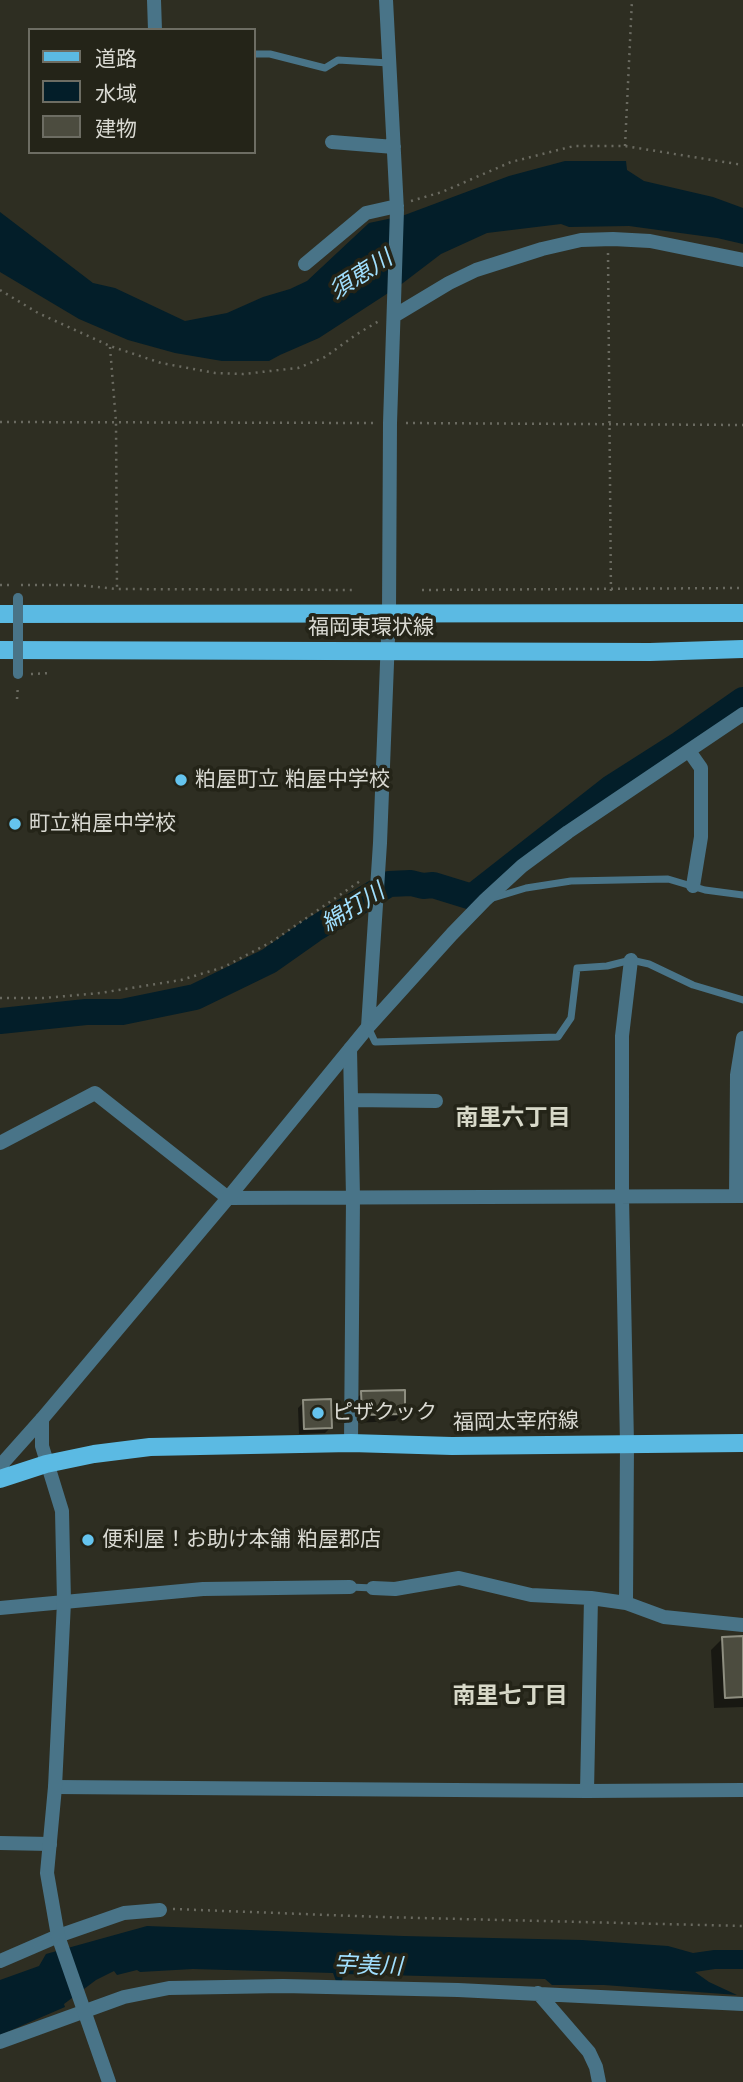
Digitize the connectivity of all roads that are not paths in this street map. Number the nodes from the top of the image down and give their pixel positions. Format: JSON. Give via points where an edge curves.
{"nodes":[{"id":1,"x":154,"y":0,"type":"edge"},
{"id":2,"x":386,"y":0,"type":"edge"},
{"id":3,"x":155,"y":28,"type":"edge"},
{"id":4,"x":256,"y":54,"type":"edge"},
{"id":5,"x":390,"y":63,"type":"junction"},
{"id":6,"x":331,"y":142,"type":"dead end"},
{"id":7,"x":394,"y":148,"type":"junction"},
{"id":8,"x":397,"y":208,"type":"junction"},
{"id":9,"x":743,"y":260,"type":"edge"},
{"id":10,"x":306,"y":264,"type":"dead end"},
{"id":11,"x":393,"y":313,"type":"junction"},
{"id":12,"x":18,"y":598,"type":"dead end"},
{"id":13,"x":389,"y":612,"type":"junction"},
{"id":14,"x":743,"y":613,"type":"edge"},
{"id":15,"x":0,"y":614,"type":"edge"},
{"id":16,"x":743,"y":649,"type":"edge"},
{"id":17,"x":0,"y":650,"type":"edge"},
{"id":18,"x":386,"y":651,"type":"junction"},
{"id":19,"x":18,"y":674,"type":"road end"},
{"id":20,"x":743,"y":714,"type":"edge"},
{"id":21,"x":689,"y":751,"type":"junction"},
{"id":22,"x":693,"y":886,"type":"junction"},
{"id":23,"x":743,"y":895,"type":"edge"},
{"id":24,"x":485,"y":900,"type":"junction"},
{"id":25,"x":631,"y":960,"type":"junction"},
{"id":26,"x":743,"y":1000,"type":"edge"},
{"id":27,"x":368,"y":1027,"type":"junction"},
{"id":28,"x":743,"y":1038,"type":"edge"},
{"id":29,"x":350,"y":1049,"type":"junction"},
{"id":30,"x":351,"y":1100,"type":"junction"},
{"id":31,"x":436,"y":1101,"type":"dead end"},
{"id":32,"x":0,"y":1143,"type":"edge"},
{"id":33,"x":740,"y":1196,"type":"edge"},
{"id":34,"x":353,"y":1197,"type":"junction"},
{"id":35,"x":622,"y":1197,"type":"junction"},
{"id":36,"x":228,"y":1198,"type":"junction"},
{"id":37,"x":42,"y":1419,"type":"junction"},
{"id":38,"x":351,"y":1443,"type":"junction"},
{"id":39,"x":743,"y":1443,"type":"edge"},
{"id":40,"x":627,"y":1444,"type":"junction"},
{"id":41,"x":47,"y":1464,"type":"junction"},
{"id":42,"x":0,"y":1466,"type":"edge"},
{"id":43,"x":0,"y":1479,"type":"edge"},
{"id":44,"x":350,"y":1587,"type":"joint"},
{"id":45,"x":373,"y":1588,"type":"joint"},
{"id":46,"x":591,"y":1598,"type":"junction"},
{"id":47,"x":64,"y":1602,"type":"junction"},
{"id":48,"x":626,"y":1604,"type":"junction"},
{"id":49,"x":0,"y":1608,"type":"edge"},
{"id":50,"x":743,"y":1625,"type":"edge"},
{"id":51,"x":55,"y":1787,"type":"junction"},
{"id":52,"x":743,"y":1790,"type":"edge"},
{"id":53,"x":587,"y":1791,"type":"junction"},
{"id":54,"x":0,"y":1843,"type":"edge"},
{"id":55,"x":50,"y":1844,"type":"junction"},
{"id":56,"x":160,"y":1910,"type":"road end"},
{"id":57,"x":58,"y":1936,"type":"junction"},
{"id":58,"x":0,"y":1961,"type":"edge"},
{"id":59,"x":538,"y":1993,"type":"junction"},
{"id":60,"x":81,"y":2004,"type":"junction"},
{"id":61,"x":743,"y":2004,"type":"edge"},
{"id":62,"x":0,"y":2042,"type":"edge"},
{"id":63,"x":109,"y":2082,"type":"edge"},
{"id":64,"x":599,"y":2082,"type":"edge"}],
"edges":[{"from":1,"to":3,"type":"street"},
{"from":2,"to":5,"type":"street"},
{"from":4,"to":5,"type":"lane","via":[[325,68],[338,60]]},
{"from":5,"to":7,"type":"street"},
{"from":6,"to":7,"type":"street"},
{"from":7,"to":8,"type":"street"},
{"from":8,"to":10,"type":"street","via":[[366,214]]},
{"from":8,"to":11,"type":"street"},
{"from":9,"to":11,"type":"street","via":[[650,241],[580,240],[495,262]]},
{"from":11,"to":13,"type":"street"},
{"from":12,"to":19,"type":"street","bridge":true},
{"from":13,"to":14,"type":"main road","name":"福岡東環状線"},
{"from":13,"to":15,"type":"main road","name":"福岡東環状線"},
{"from":13,"to":18,"type":"street"},
{"from":16,"to":18,"type":"main road","name":"福岡東環状線"},
{"from":17,"to":18,"type":"main road","name":"福岡東環状線"},
{"from":18,"to":27,"type":"street"},
{"from":20,"to":21,"type":"street"},
{"from":21,"to":22,"type":"street","via":[[701,768],[701,837]]},
{"from":21,"to":24,"type":"street","via":[[568,832]]},
{"from":22,"to":23,"type":"lane"},
{"from":22,"to":24,"type":"lane","via":[[668,879],[571,881]]},
{"from":24,"to":27,"type":"street"},
{"from":25,"to":26,"type":"lane"},
{"from":25,"to":27,"type":"lane","via":[[577,968],[571,1018],[558,1037],[375,1042]]},
{"from":25,"to":35,"type":"street","via":[[622,1036]]},
{"from":27,"to":29,"type":"street"},
{"from":28,"to":33,"type":"street","via":[[737,1075]]},
{"from":29,"to":30,"type":"street"},
{"from":29,"to":36,"type":"street"},
{"from":30,"to":31,"type":"street"},
{"from":30,"to":34,"type":"street"},
{"from":32,"to":36,"type":"street","via":[[95,1093]]},
{"from":33,"to":35,"type":"street"},
{"from":34,"to":35,"type":"street"},
{"from":34,"to":36,"type":"street"},
{"from":34,"to":38,"type":"street"},
{"from":35,"to":40,"type":"street"},
{"from":36,"to":37,"type":"street"},
{"from":37,"to":41,"type":"street"},
{"from":37,"to":42,"type":"street"},
{"from":38,"to":40,"type":"main road","name":"福岡太宰府線"},
{"from":38,"to":41,"type":"main road","name":"福岡太宰府線","via":[[150,1447]]},
{"from":39,"to":40,"type":"main road","name":"福岡太宰府線"},
{"from":40,"to":48,"type":"street"},
{"from":41,"to":43,"type":"main road","name":"福岡太宰府線"},
{"from":41,"to":47,"type":"street","via":[[62,1511]]},
{"from":44,"to":45,"type":"lane"},
{"from":44,"to":47,"type":"street","via":[[203,1589]]},
{"from":45,"to":46,"type":"street","via":[[459,1578],[531,1595]]},
{"from":46,"to":48,"type":"street"},
{"from":46,"to":53,"type":"street"},
{"from":47,"to":49,"type":"street"},
{"from":47,"to":51,"type":"street"},
{"from":48,"to":50,"type":"street","via":[[664,1618]]},
{"from":51,"to":53,"type":"street"},
{"from":51,"to":55,"type":"street"},
{"from":52,"to":53,"type":"street"},
{"from":54,"to":55,"type":"street"},
{"from":55,"to":57,"type":"street","via":[[47,1873]]},
{"from":56,"to":57,"type":"street","via":[[124,1913]]},
{"from":57,"to":58,"type":"street"},
{"from":57,"to":60,"type":"street"},
{"from":59,"to":60,"type":"street","via":[[190,1987]]},
{"from":59,"to":61,"type":"street"},
{"from":59,"to":64,"type":"street","via":[[589,2052]]},
{"from":60,"to":62,"type":"street"},
{"from":60,"to":63,"type":"street"}]}
